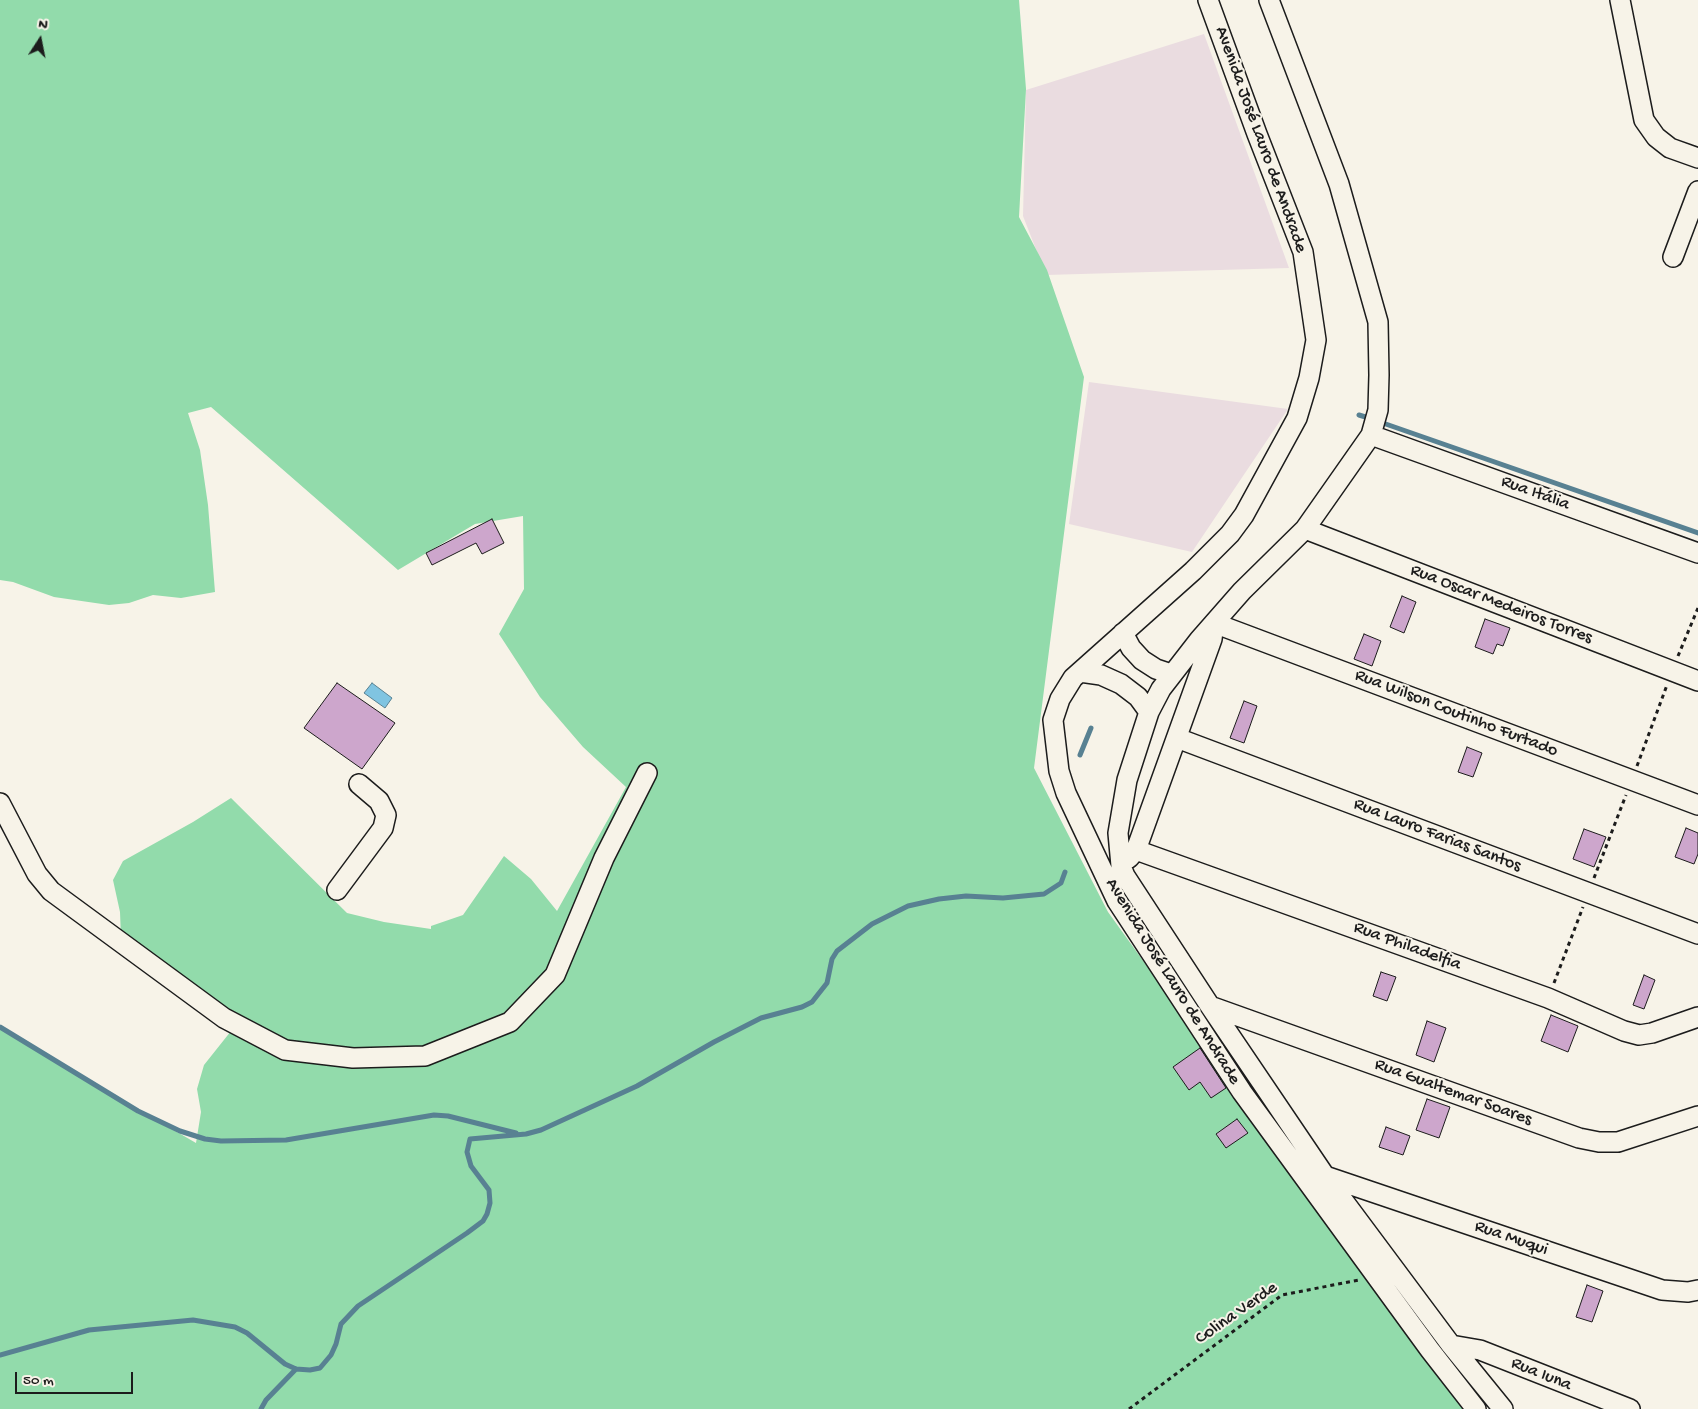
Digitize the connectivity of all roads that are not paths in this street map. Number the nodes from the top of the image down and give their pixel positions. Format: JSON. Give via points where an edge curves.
{"nodes":[{"id":1,"x":1208,"y":0,"type":"edge"},
{"id":2,"x":1269,"y":0,"type":"edge"},
{"id":3,"x":1620,"y":0,"type":"edge"},
{"id":4,"x":1636,"y":0,"type":"edge"},
{"id":5,"x":1626,"y":28,"type":"junction"},
{"id":6,"x":1698,"y":158,"type":"edge"},
{"id":7,"x":1698,"y":191,"type":"edge"},
{"id":8,"x":1673,"y":257,"type":"dead end"},
{"id":9,"x":1374,"y":424,"type":"junction"},
{"id":10,"x":1304,"y":529,"type":"junction"},
{"id":11,"x":1698,"y":553,"type":"edge"},
{"id":12,"x":1214,"y":623,"type":"junction"},
{"id":13,"x":1123,"y":633,"type":"junction"},
{"id":14,"x":1080,"y":672,"type":"junction"},
{"id":15,"x":1171,"y":674,"type":"junction"},
{"id":16,"x":1698,"y":681,"type":"edge"},
{"id":17,"x":1149,"y":712,"type":"junction"},
{"id":18,"x":1177,"y":738,"type":"junction"},
{"id":19,"x":648,"y":773,"type":"dead end"},
{"id":20,"x":359,"y":784,"type":"dead end"},
{"id":21,"x":0,"y":803,"type":"edge"},
{"id":22,"x":1698,"y":805,"type":"edge"},
{"id":23,"x":1136,"y":850,"type":"junction"},
{"id":24,"x":1122,"y":866,"type":"junction"},
{"id":25,"x":337,"y":890,"type":"dead end"},
{"id":26,"x":1698,"y":934,"type":"edge"},
{"id":27,"x":1210,"y":1006,"type":"junction"},
{"id":28,"x":1698,"y":1017,"type":"edge"},
{"id":29,"x":1698,"y":1116,"type":"edge"},
{"id":30,"x":1325,"y":1176,"type":"junction"},
{"id":31,"x":1698,"y":1290,"type":"edge"},
{"id":32,"x":1451,"y":1345,"type":"junction"},
{"id":33,"x":1476,"y":1409,"type":"edge"},
{"id":34,"x":1503,"y":1409,"type":"edge"},
{"id":35,"x":1630,"y":1409,"type":"edge"}],
"edges":[{"from":1,"to":13,"type":"street","name":"Avenida José Lauro de Andrade","via":[[1303,252],[1316,340],[1297,418],[1244,515],[1193,571]]},
{"from":2,"to":9,"type":"street","via":[[1339,184],[1378,322],[1379,375]]},
{"from":3,"to":5,"type":"street"},
{"from":4,"to":5,"type":"street"},
{"from":5,"to":6,"type":"street","via":[[1644,120],[1656,137],[1670,148]]},
{"from":7,"to":8,"type":"street"},
{"from":9,"to":10,"type":"street","name":"Avenida José Lauro de Andrade"},
{"from":9,"to":11,"type":"street","name":"Rua Itália"},
{"from":10,"to":12,"type":"street","name":"Avenida José Lauro de Andrade"},
{"from":10,"to":16,"type":"street","name":"Rua Oscar Medeiros Torres"},
{"from":12,"to":15,"type":"street","name":"Avenida José Lauro de Andrade"},
{"from":12,"to":18,"type":"street","via":[[1212,639]]},
{"from":12,"to":22,"type":"street","name":"Rua Wilson Coutinho Furtado"},
{"from":13,"to":14,"type":"street","name":"Avenida José Lauro de Andrade"},
{"from":13,"to":15,"type":"street","via":[[1142,660]]},
{"from":14,"to":17,"type":"street","via":[[1101,675],[1121,684],[1138,697]]},
{"from":14,"to":33,"type":"street","name":"Avenida José Lauro de Andrade","via":[[1060,698],[1053,720],[1059,771],[1066,793],[1117,901],[1242,1092]]},
{"from":15,"to":17,"type":"street","name":"Avenida José Lauro de Andrade"},
{"from":17,"to":24,"type":"street","name":"Avenida José Lauro de Andrade","via":[[1127,780],[1118,833]]},
{"from":18,"to":23,"type":"street"},
{"from":18,"to":26,"type":"street","name":"Rua Lauro Farias Santos"},
{"from":19,"to":21,"type":"street","via":[[604,858],[555,975],[510,1022],[425,1056],[353,1058],[285,1050],[224,1018],[51,891],[36,874]]},
{"from":20,"to":25,"type":"street","via":[[378,801],[386,815],[383,828]]},
{"from":23,"to":24,"type":"street"},
{"from":23,"to":28,"type":"street","name":"Rua Philadelfia","via":[[1548,998],[1624,1031],[1639,1035],[1652,1033]]},
{"from":24,"to":27,"type":"street","name":"Avenida José Lauro de Andrade","via":[[1125,876]]},
{"from":27,"to":29,"type":"street","name":"Rua Gualtemar Soares","via":[[1579,1138],[1618,1142]]},
{"from":27,"to":30,"type":"street","name":"Avenida José Lauro de Andrade"},
{"from":30,"to":31,"type":"street","name":"Rua Muqui","via":[[1662,1290]]},
{"from":30,"to":32,"type":"street","name":"Avenida José Lauro de Andrade"},
{"from":32,"to":34,"type":"street","name":"Avenida José Lauro de Andrade"},
{"from":32,"to":35,"type":"street","name":"Rua Iuna","via":[[1480,1350]]}]}
